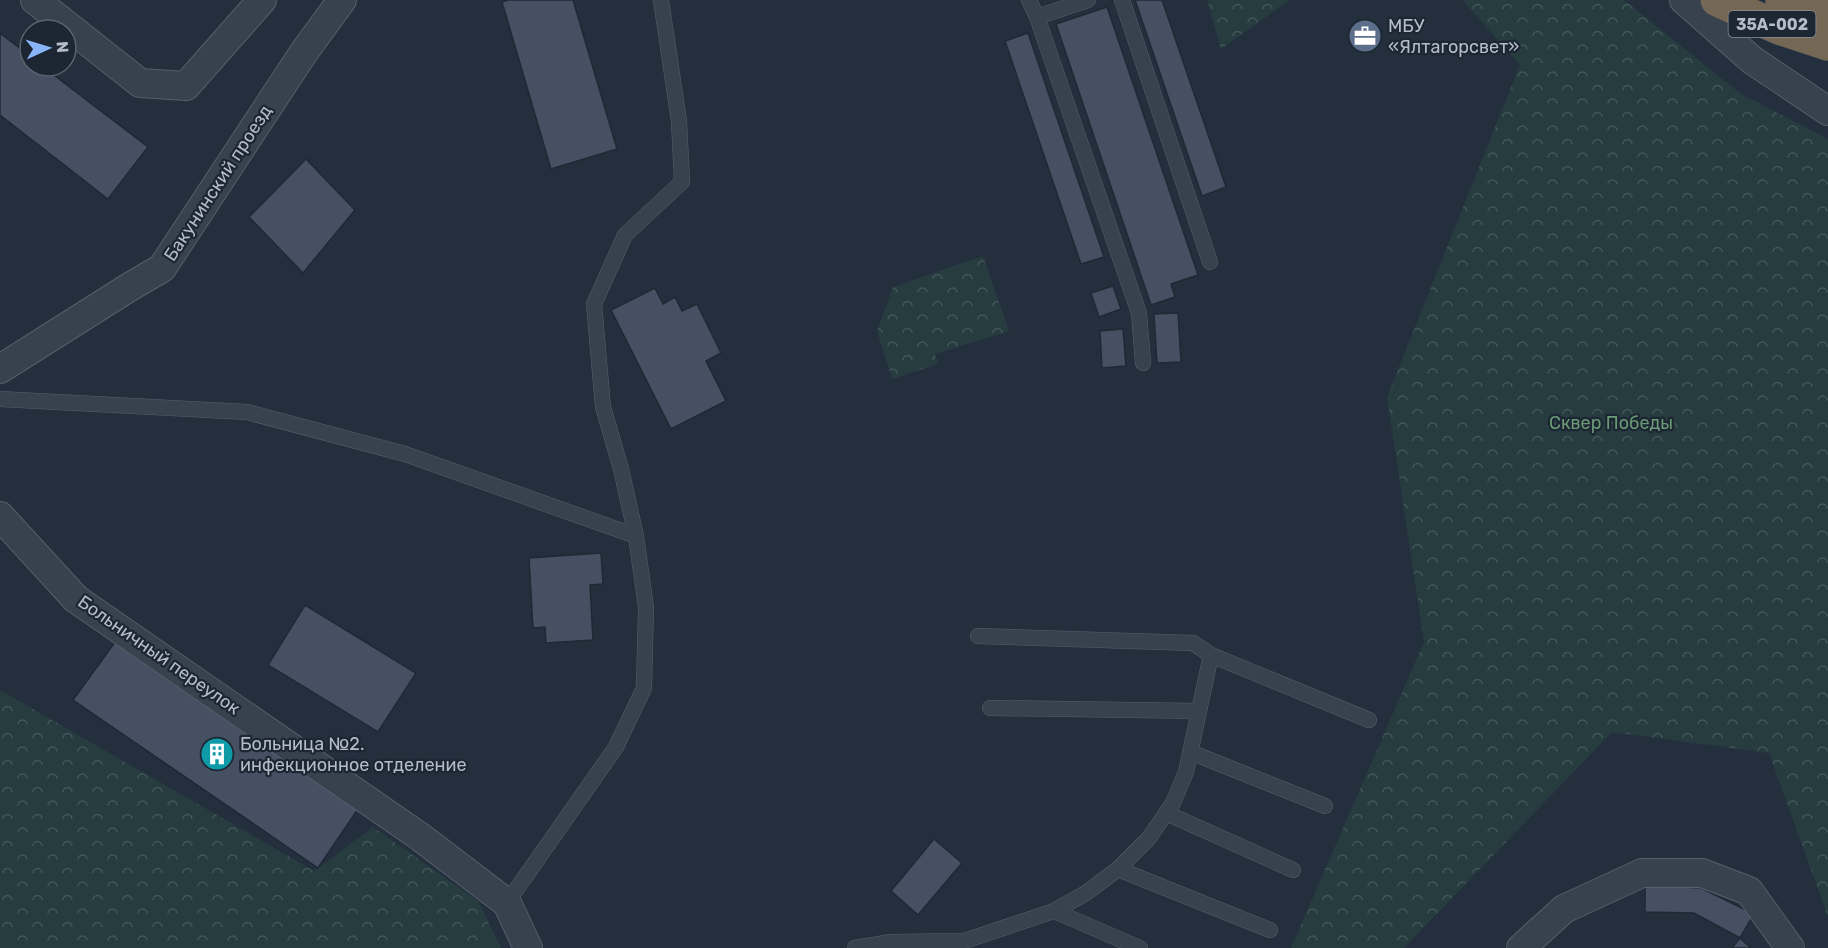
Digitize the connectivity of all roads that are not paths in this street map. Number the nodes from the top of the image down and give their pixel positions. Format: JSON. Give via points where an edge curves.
{"nodes":[{"id":1,"x":35,"y":0,"type":"edge"},
{"id":2,"x":262,"y":0,"type":"edge"},
{"id":3,"x":342,"y":0,"type":"edge"},
{"id":4,"x":661,"y":0,"type":"edge"},
{"id":5,"x":1029,"y":0,"type":"edge"},
{"id":6,"x":1088,"y":0,"type":"edge"},
{"id":7,"x":1122,"y":0,"type":"edge"},
{"id":8,"x":1684,"y":0,"type":"edge"},
{"id":9,"x":1717,"y":0,"type":"edge"},
{"id":10,"x":1782,"y":0,"type":"edge"},
{"id":11,"x":1037,"y":17,"type":"junction"},
{"id":12,"x":1828,"y":18,"type":"edge"},
{"id":13,"x":1828,"y":44,"type":"edge"},
{"id":14,"x":1828,"y":111,"type":"edge"},
{"id":15,"x":1210,"y":262,"type":"dead end"},
{"id":16,"x":1143,"y":363,"type":"dead end"},
{"id":17,"x":0,"y":369,"type":"edge"},
{"id":18,"x":0,"y":399,"type":"edge"},
{"id":19,"x":0,"y":516,"type":"edge"},
{"id":20,"x":636,"y":536,"type":"junction"},
{"id":21,"x":978,"y":636,"type":"dead end"},
{"id":22,"x":1211,"y":655,"type":"junction"},
{"id":23,"x":990,"y":708,"type":"dead end"},
{"id":24,"x":1199,"y":711,"type":"junction"},
{"id":25,"x":1369,"y":720,"type":"dead end"},
{"id":26,"x":1190,"y":752,"type":"junction"},
{"id":27,"x":1324,"y":806,"type":"dead end"},
{"id":28,"x":1166,"y":813,"type":"junction"},
{"id":29,"x":1118,"y":869,"type":"junction"},
{"id":30,"x":1293,"y":870,"type":"dead end"},
{"id":31,"x":507,"y":903,"type":"junction"},
{"id":32,"x":1054,"y":911,"type":"junction"},
{"id":33,"x":1270,"y":930,"type":"dead end"},
{"id":34,"x":928,"y":941,"type":"junction"},
{"id":35,"x":528,"y":948,"type":"edge"},
{"id":36,"x":855,"y":948,"type":"edge"},
{"id":37,"x":945,"y":948,"type":"edge"},
{"id":38,"x":1140,"y":948,"type":"edge"},
{"id":39,"x":1521,"y":948,"type":"edge"},
{"id":40,"x":1790,"y":948,"type":"edge"}],
"edges":[{"from":1,"to":2,"type":"street","via":[[140,83],[186,86]]},
{"from":3,"to":17,"type":"street","name":"Бакунинский проезд","via":[[162,268]]},
{"from":4,"to":20,"type":"lane","via":[[679,121],[682,182],[625,235],[594,304],[603,407]]},
{"from":5,"to":11,"type":"lane"},
{"from":6,"to":11,"type":"lane"},
{"from":7,"to":15,"type":"lane"},
{"from":8,"to":14,"type":"street","via":[[1752,60]]},
{"from":9,"to":13,"type":"highway","number":"35А-002"},
{"from":10,"to":12,"type":"highway","number":"35А-002"},
{"from":11,"to":16,"type":"lane","via":[[1139,313]]},
{"from":18,"to":20,"type":"lane","via":[[247,412],[405,454]]},
{"from":19,"to":31,"type":"street","name":"Больничный переулок","via":[[76,599],[418,836]]},
{"from":20,"to":31,"type":"lane","via":[[646,607],[644,688],[616,747]]},
{"from":21,"to":22,"type":"lane","via":[[1193,643]]},
{"from":22,"to":24,"type":"lane"},
{"from":22,"to":25,"type":"lane"},
{"from":23,"to":24,"type":"lane"},
{"from":24,"to":26,"type":"lane"},
{"from":26,"to":27,"type":"lane"},
{"from":26,"to":28,"type":"lane","via":[[1186,772]]},
{"from":28,"to":29,"type":"lane","via":[[1149,838]]},
{"from":28,"to":30,"type":"lane"},
{"from":29,"to":32,"type":"lane"},
{"from":29,"to":33,"type":"lane"},
{"from":31,"to":35,"type":"street"},
{"from":32,"to":34,"type":"lane","via":[[964,941]]},
{"from":32,"to":38,"type":"lane"},
{"from":34,"to":36,"type":"lane"},
{"from":34,"to":37,"type":"lane"},
{"from":39,"to":40,"type":"street","via":[[1564,909],[1642,873],[1702,873],[1749,891]]}]}
